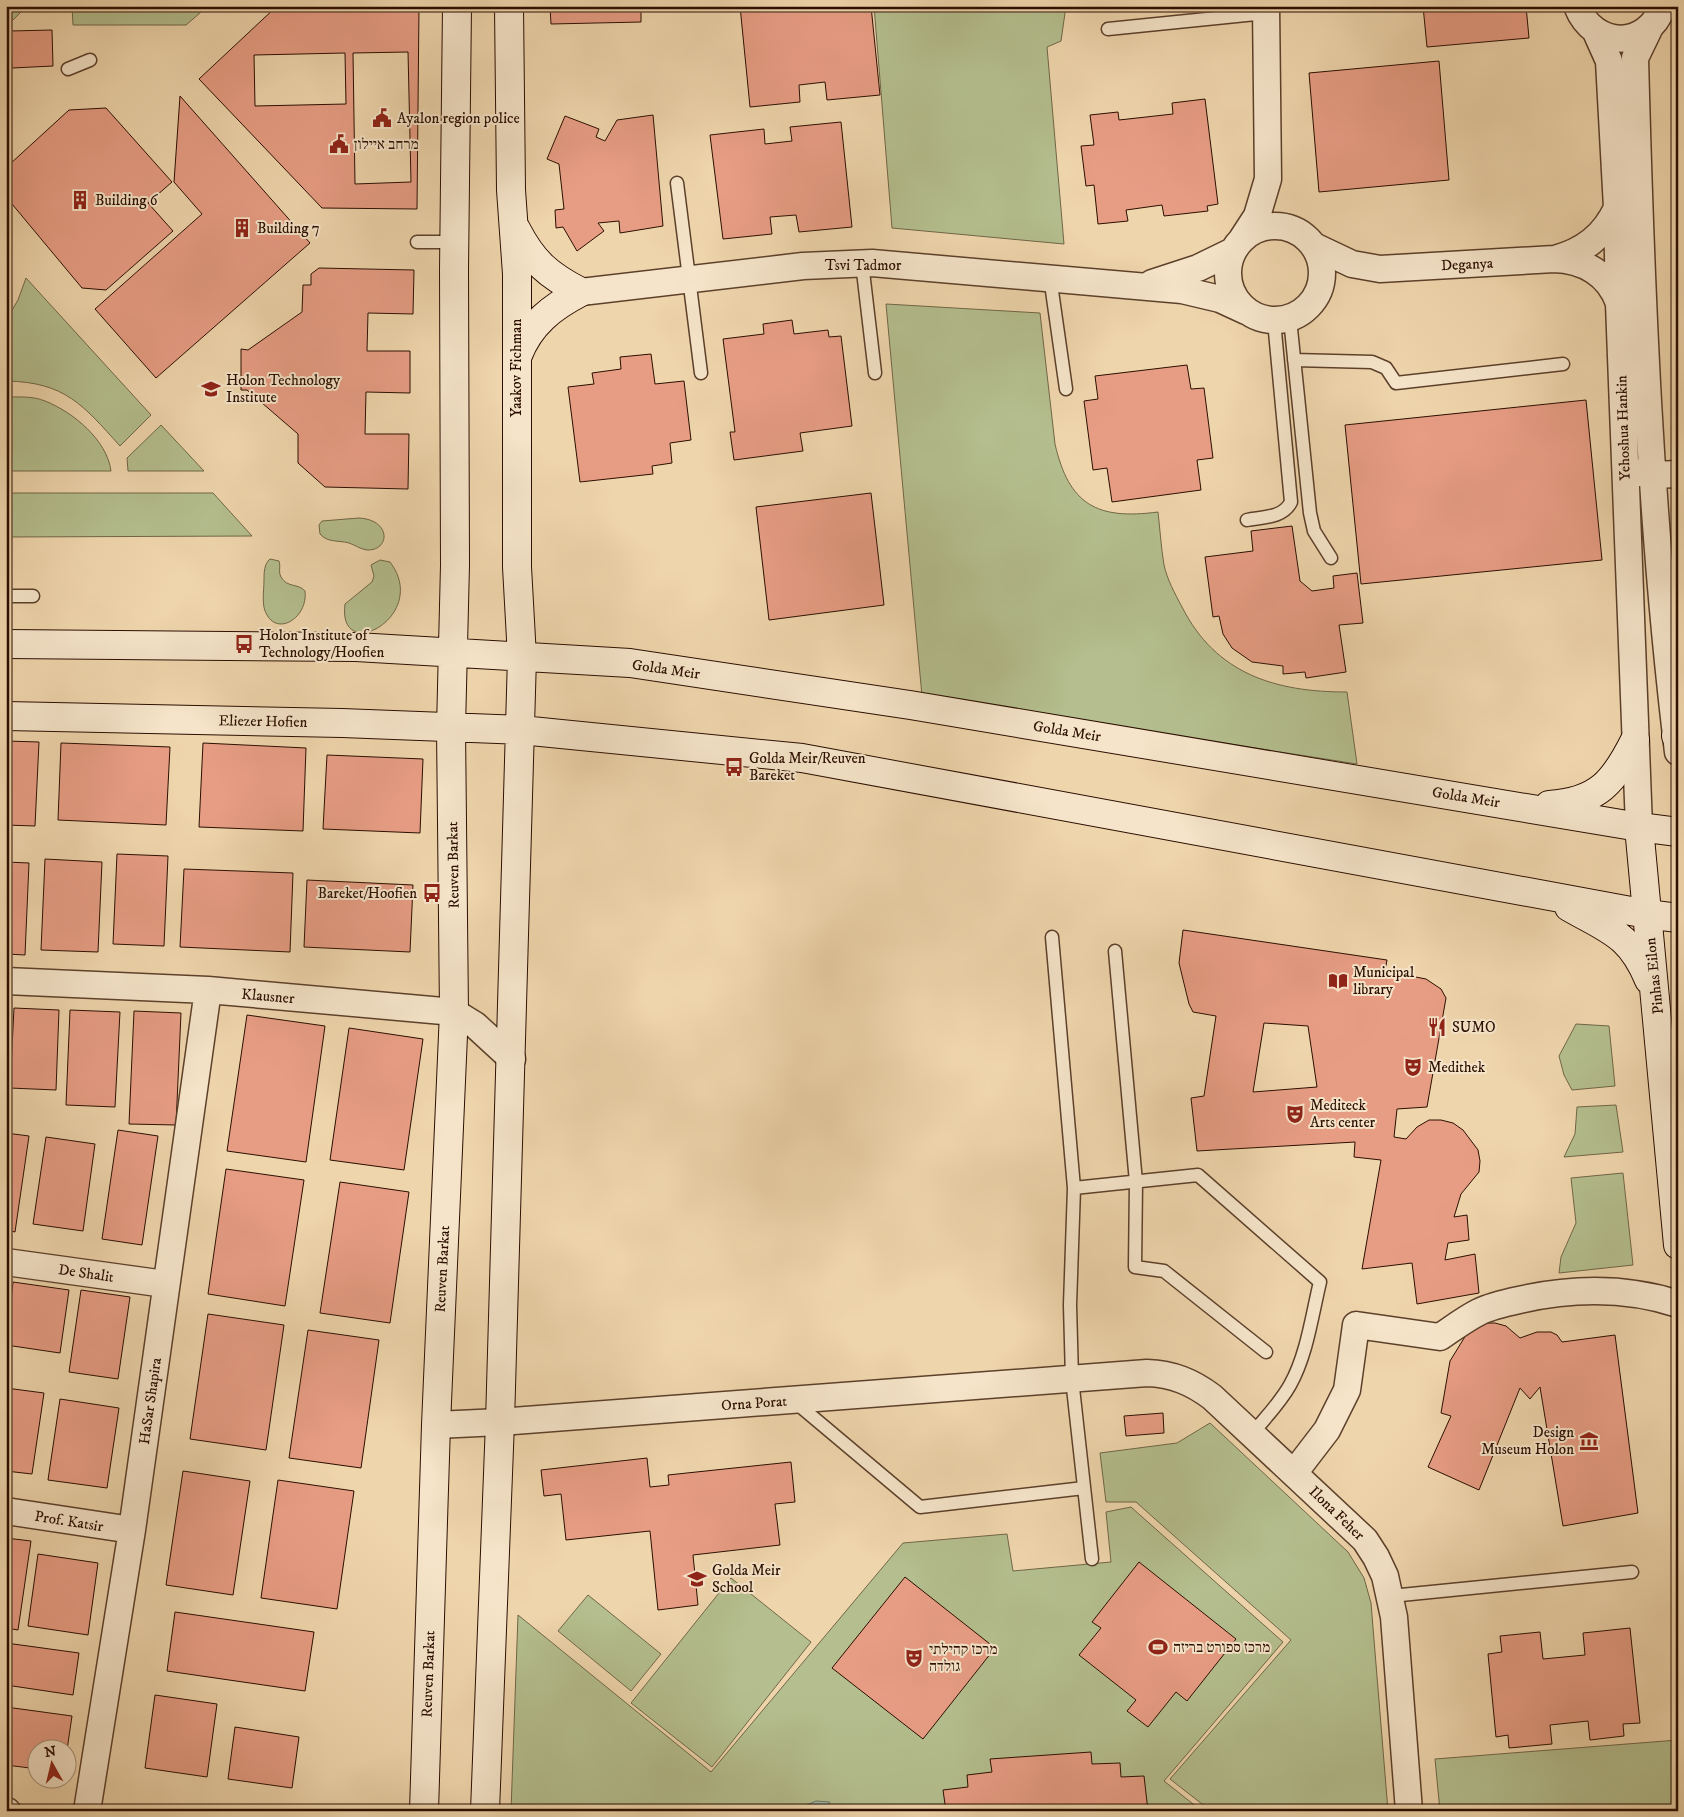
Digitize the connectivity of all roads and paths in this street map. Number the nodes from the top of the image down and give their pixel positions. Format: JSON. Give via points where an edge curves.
{"nodes":[{"id":1,"x":456,"y":6,"type":"edge"},
{"id":2,"x":509,"y":6,"type":"edge"},
{"id":3,"x":1577,"y":6,"type":"edge"},
{"id":4,"x":1663,"y":6,"type":"edge"},
{"id":5,"x":1266,"y":10,"type":"edge"},
{"id":6,"x":1108,"y":28,"type":"dead end"},
{"id":7,"x":1649,"y":29,"type":"junction"},
{"id":8,"x":1596,"y":32,"type":"junction"},
{"id":9,"x":90,"y":60,"type":"dead end"},
{"id":10,"x":68,"y":69,"type":"dead end"},
{"id":11,"x":1269,"y":164,"type":"junction"},
{"id":12,"x":677,"y":183,"type":"dead end"},
{"id":13,"x":1617,"y":208,"type":"junction"},
{"id":14,"x":513,"y":223,"type":"junction"},
{"id":15,"x":1309,"y":241,"type":"junction"},
{"id":16,"x":417,"y":242,"type":"dead end"},
{"id":17,"x":454,"y":242,"type":"junction"},
{"id":18,"x":1238,"y":245,"type":"junction"},
{"id":19,"x":1554,"y":259,"type":"junction"},
{"id":20,"x":862,"y":263,"type":"junction"},
{"id":21,"x":1380,"y":269,"type":"junction"},
{"id":22,"x":1050,"y":277,"type":"junction"},
{"id":23,"x":690,"y":279,"type":"junction"},
{"id":24,"x":1144,"y":286,"type":"junction"},
{"id":25,"x":581,"y":292,"type":"junction"},
{"id":26,"x":1313,"y":302,"type":"junction"},
{"id":27,"x":1618,"y":304,"type":"junction"},
{"id":28,"x":1246,"y":311,"type":"junction"},
{"id":29,"x":1282,"y":320,"type":"junction"},
{"id":30,"x":516,"y":359,"type":"junction"},
{"id":31,"x":1294,"y":360,"type":"junction"},
{"id":32,"x":1563,"y":364,"type":"dead end"},
{"id":33,"x":701,"y":373,"type":"dead end"},
{"id":34,"x":875,"y":373,"type":"dead end"},
{"id":35,"x":1066,"y":389,"type":"dead end"},
{"id":36,"x":1624,"y":455,"type":"junction"},
{"id":37,"x":1666,"y":474,"type":"edge"},
{"id":38,"x":1247,"y":520,"type":"dead end"},
{"id":39,"x":1331,"y":558,"type":"dead end"},
{"id":40,"x":6,"y":596,"type":"edge"},
{"id":41,"x":33,"y":596,"type":"dead end"},
{"id":42,"x":6,"y":644,"type":"edge"},
{"id":43,"x":453,"y":652,"type":"junction"},
{"id":44,"x":522,"y":657,"type":"junction"},
{"id":45,"x":6,"y":716,"type":"edge"},
{"id":46,"x":451,"y":728,"type":"junction"},
{"id":47,"x":521,"y":730,"type":"junction"},
{"id":48,"x":1635,"y":740,"type":"junction"},
{"id":49,"x":1677,"y":743,"type":"edge"},
{"id":50,"x":1510,"y":804,"type":"junction"},
{"id":51,"x":1639,"y":828,"type":"junction"},
{"id":52,"x":1678,"y":832,"type":"edge"},
{"id":53,"x":1525,"y":892,"type":"junction"},
{"id":54,"x":1647,"y":914,"type":"junction"},
{"id":55,"x":1678,"y":918,"type":"edge"},
{"id":56,"x":1052,"y":937,"type":"dead end"},
{"id":57,"x":1115,"y":951,"type":"dead end"},
{"id":58,"x":6,"y":981,"type":"edge"},
{"id":59,"x":208,"y":990,"type":"junction"},
{"id":60,"x":1657,"y":1010,"type":"junction"},
{"id":61,"x":454,"y":1012,"type":"junction"},
{"id":62,"x":512,"y":1059,"type":"junction"},
{"id":63,"x":1136,"y":1182,"type":"junction"},
{"id":64,"x":1074,"y":1188,"type":"junction"},
{"id":65,"x":1678,"y":1245,"type":"edge"},
{"id":66,"x":6,"y":1262,"type":"edge"},
{"id":67,"x":165,"y":1284,"type":"junction"},
{"id":68,"x":1678,"y":1304,"type":"edge"},
{"id":69,"x":1266,"y":1352,"type":"dead end"},
{"id":70,"x":1072,"y":1379,"type":"junction"},
{"id":71,"x":793,"y":1400,"type":"junction"},
{"id":72,"x":500,"y":1422,"type":"junction"},
{"id":73,"x":436,"y":1425,"type":"junction"},
{"id":74,"x":1252,"y":1434,"type":"junction"},
{"id":75,"x":1294,"y":1473,"type":"junction"},
{"id":76,"x":1084,"y":1488,"type":"junction"},
{"id":77,"x":6,"y":1511,"type":"edge"},
{"id":78,"x":132,"y":1530,"type":"junction"},
{"id":79,"x":1092,"y":1559,"type":"dead end"},
{"id":80,"x":1632,"y":1572,"type":"dead end"},
{"id":81,"x":1391,"y":1596,"type":"junction"},
{"id":82,"x":87,"y":1811,"type":"edge"},
{"id":83,"x":424,"y":1811,"type":"edge"},
{"id":84,"x":485,"y":1811,"type":"edge"},
{"id":85,"x":1409,"y":1811,"type":"edge"}],
"edges":[{"from":1,"to":17,"type":"street"},
{"from":2,"to":14,"type":"street","name":"Yaakov Fichman"},
{"from":3,"to":8,"type":"street","name":"Yehoshua Hankin","via":[[1584,21]]},
{"from":4,"to":7,"type":"street","name":"Yehoshua Hankin"},
{"from":5,"to":6,"type":"lane"},
{"from":5,"to":11,"type":"street","name":"Deganya"},
{"from":7,"to":8,"type":"street","via":[[1635,37],[1623,38],[1610,38]]},
{"from":7,"to":37,"type":"street","name":"Yehoshua Hankin","via":[[1635,58],[1640,256]]},
{"from":8,"to":13,"type":"street","name":"Yehoshua Hankin","via":[[1609,61]]},
{"from":9,"to":10,"type":"lane"},
{"from":11,"to":15,"type":"street","name":"Deganya","via":[[1284,210]]},
{"from":11,"to":18,"type":"street","name":"Deganya","via":[[1260,209]]},
{"from":12,"to":23,"type":"lane"},
{"from":13,"to":19,"type":"street","name":"Deganya","via":[[1611,222],[1593,241],[1571,254]]},
{"from":13,"to":27,"type":"street","name":"Yehoshua Hankin"},
{"from":14,"to":25,"type":"street","via":[[527,251],[543,268]]},
{"from":14,"to":30,"type":"street","name":"Yaakov Fichman"},
{"from":15,"to":18,"type":"street","via":[[1291,228],[1276,226],[1261,228]]},
{"from":15,"to":21,"type":"street","name":"Deganya","via":[[1345,261]]},
{"from":15,"to":26,"type":"street","via":[[1321,259],[1323,274]]},
{"from":16,"to":17,"type":"lane"},
{"from":17,"to":43,"type":"street"},
{"from":18,"to":24,"type":"street","name":"Tsvi Tadmor","via":[[1198,268]]},
{"from":18,"to":28,"type":"street","via":[[1228,272],[1230,288]]},
{"from":19,"to":21,"type":"street","name":"Deganya"},
{"from":19,"to":27,"type":"street","name":"Deganya","via":[[1576,261],[1592,269],[1611,287]]},
{"from":20,"to":22,"type":"street","name":"Tsvi Tadmor"},
{"from":20,"to":23,"type":"street","name":"Tsvi Tadmor","via":[[812,265]]},
{"from":20,"to":34,"type":"lane"},
{"from":21,"to":26,"type":"street","name":"Deganya","via":[[1348,280]]},
{"from":22,"to":24,"type":"street","name":"Tsvi Tadmor"},
{"from":22,"to":35,"type":"lane"},
{"from":23,"to":25,"type":"street","name":"Tsvi Tadmor"},
{"from":23,"to":33,"type":"lane"},
{"from":24,"to":28,"type":"street","name":"Tsvi Tadmor","via":[[1210,296]]},
{"from":25,"to":30,"type":"street","via":[[550,310],[535,324]]},
{"from":26,"to":29,"type":"street","via":[[1303,312]]},
{"from":27,"to":36,"type":"street","name":"Yehoshua Hankin"},
{"from":28,"to":29,"type":"street","via":[[1259,318]]},
{"from":29,"to":31,"type":"lane"},
{"from":29,"to":38,"type":"lane","via":[[1291,502],[1280,514]]},
{"from":30,"to":44,"type":"street","name":"Yaakov Fichman","via":[[517,567]]},
{"from":31,"to":32,"type":"lane","via":[[1372,362],[1386,368],[1396,383]]},
{"from":31,"to":39,"type":"lane","via":[[1310,513],[1314,531]]},
{"from":36,"to":37,"type":"street","via":[[1632,471]]},
{"from":36,"to":48,"type":"street","name":"Yehoshua Hankin"},
{"from":37,"to":49,"type":"street","name":"Yehoshua Hankin"},
{"from":40,"to":41,"type":"lane"},
{"from":42,"to":43,"type":"street","via":[[356,647]]},
{"from":43,"to":44,"type":"street","name":"Golda Meir"},
{"from":43,"to":46,"type":"street"},
{"from":44,"to":47,"type":"street","name":"Yaakov Fichman"},
{"from":44,"to":50,"type":"street","name":"Golda Meir","via":[[630,663],[827,692]]},
{"from":45,"to":46,"type":"street","name":"Eliezer Hofien"},
{"from":46,"to":47,"type":"street","name":"Eliezer Hofien"},
{"from":46,"to":61,"type":"street","name":"Reuven Barkat"},
{"from":47,"to":53,"type":"street","via":[[802,758]]},
{"from":47,"to":62,"type":"street"},
{"from":48,"to":50,"type":"street","via":[[1622,766],[1600,791],[1568,804]]},
{"from":48,"to":51,"type":"street","name":"Yehoshua Hankin"},
{"from":50,"to":51,"type":"street","name":"Golda Meir"},
{"from":51,"to":52,"type":"street","name":"Golda Meir"},
{"from":51,"to":54,"type":"street","name":"Pinhas Eilon"},
{"from":53,"to":54,"type":"street"},
{"from":53,"to":60,"type":"street","via":[[1569,907],[1620,935],[1640,958]]},
{"from":54,"to":55,"type":"street"},
{"from":54,"to":60,"type":"street","name":"Pinhas Eilon"},
{"from":56,"to":64,"type":"lane"},
{"from":57,"to":63,"type":"lane"},
{"from":58,"to":59,"type":"street","name":"Klausner"},
{"from":59,"to":61,"type":"street","name":"Klausner"},
{"from":59,"to":67,"type":"street","name":"HaSar Shapira"},
{"from":60,"to":65,"type":"street","name":"Pinhas Eilon"},
{"from":61,"to":62,"type":"street","name":"Klausner","via":[[475,1025]]},
{"from":61,"to":73,"type":"street","name":"Reuven Barkat"},
{"from":62,"to":72,"type":"street"},
{"from":63,"to":64,"type":"lane"},
{"from":63,"to":69,"type":"lane","via":[[1135,1267],[1164,1271]]},
{"from":63,"to":74,"type":"lane","via":[[1198,1175],[1320,1282],[1293,1379],[1279,1403]]},
{"from":64,"to":70,"type":"lane","via":[[1070,1305]]},
{"from":66,"to":67,"type":"street","name":"De Shalit"},
{"from":67,"to":78,"type":"street","name":"HaSar Shapira"},
{"from":68,"to":75,"type":"street","via":[[1640,1294],[1579,1290],[1539,1295],[1491,1307],[1440,1337],[1356,1325],[1347,1390],[1327,1430]]},
{"from":70,"to":71,"type":"street","name":"Orna Porat"},
{"from":70,"to":74,"type":"street","name":"Ilona Feher","via":[[1147,1373],[1178,1377],[1203,1390]]},
{"from":70,"to":76,"type":"lane"},
{"from":71,"to":72,"type":"street","name":"Orna Porat"},
{"from":71,"to":76,"type":"lane","via":[[920,1507]]},
{"from":72,"to":73,"type":"street","name":"Orna Porat"},
{"from":72,"to":84,"type":"street"},
{"from":73,"to":83,"type":"street","name":"Reuven Barkat"},
{"from":74,"to":75,"type":"street","name":"Ilona Feher"},
{"from":75,"to":81,"type":"street","name":"Ilona Feher","via":[[1365,1540],[1381,1566]]},
{"from":76,"to":79,"type":"lane"},
{"from":77,"to":78,"type":"street","name":"Prof. Katsir"},
{"from":78,"to":82,"type":"street","name":"HaSar Shapira"},
{"from":80,"to":81,"type":"lane"},
{"from":81,"to":85,"type":"street","name":"Ilona Feher"}]}
